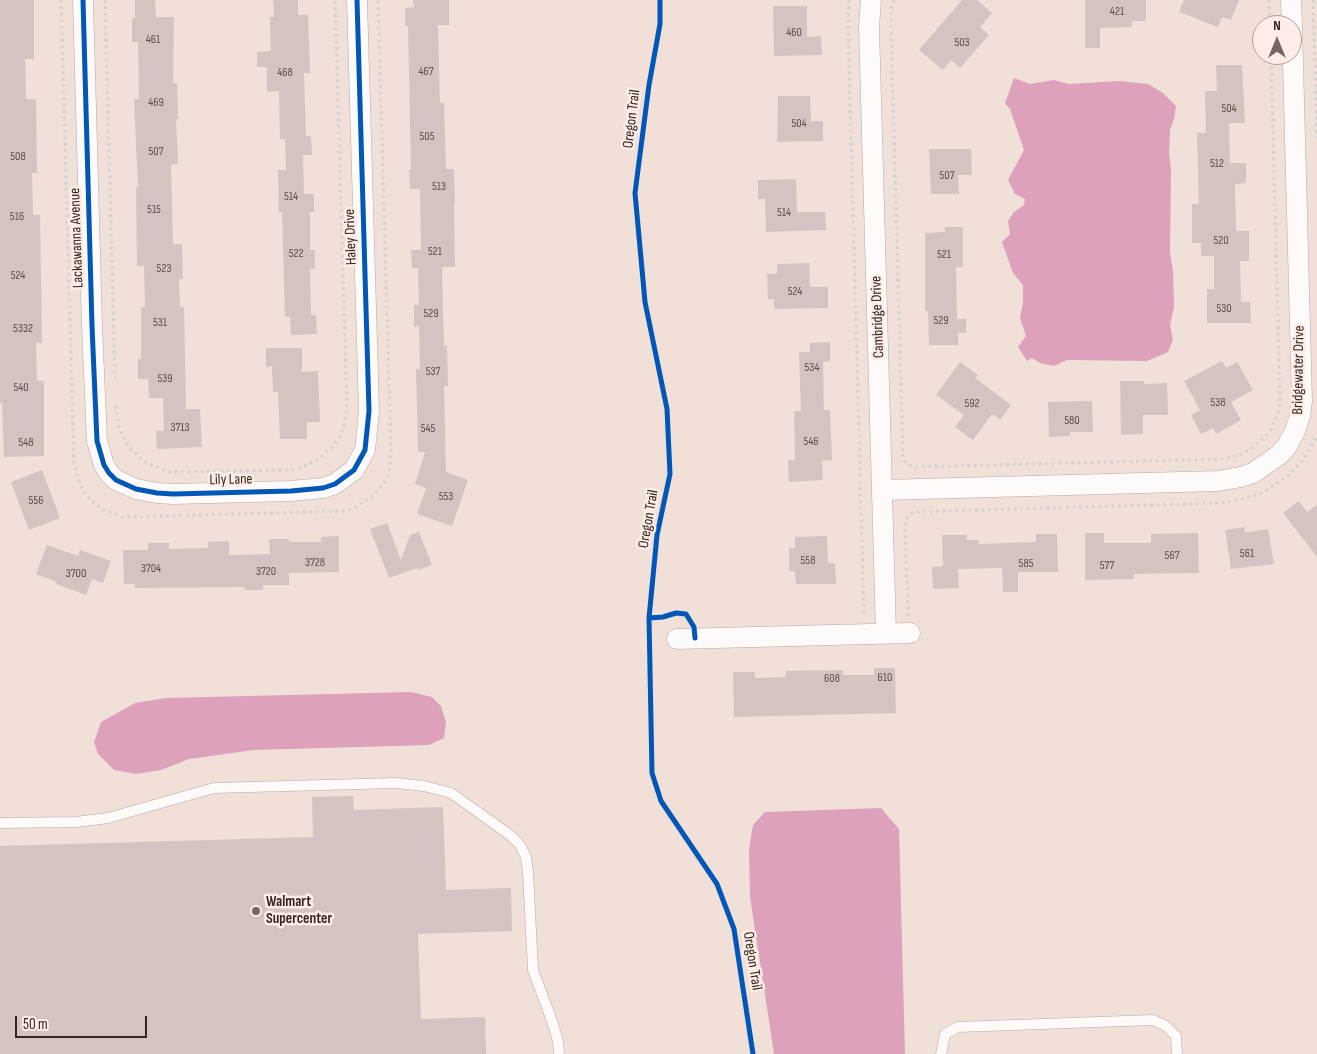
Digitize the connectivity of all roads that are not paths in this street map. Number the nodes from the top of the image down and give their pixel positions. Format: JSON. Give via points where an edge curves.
{"nodes":[{"id":1,"x":83,"y":0,"type":"edge"},
{"id":2,"x":357,"y":0,"type":"edge"},
{"id":3,"x":871,"y":0,"type":"edge"},
{"id":4,"x":1291,"y":0,"type":"edge"},
{"id":5,"x":1292,"y":15,"type":"edge"},
{"id":6,"x":1293,"y":65,"type":"edge"},
{"id":7,"x":354,"y":470,"type":"joint"},
{"id":8,"x":109,"y":473,"type":"joint"},
{"id":9,"x":882,"y":490,"type":"junction"},
{"id":10,"x":909,"y":629,"type":"road end"},
{"id":11,"x":886,"y":634,"type":"junction"},
{"id":12,"x":677,"y":639,"type":"dead end"},
{"id":13,"x":0,"y":823,"type":"edge"},
{"id":14,"x":559,"y":1054,"type":"edge"},
{"id":15,"x":941,"y":1054,"type":"edge"},
{"id":16,"x":1176,"y":1054,"type":"edge"}],
"edges":[{"from":1,"to":8,"type":"street","name":"Lackawanna Avenue","via":[[95,416],[100,453]]},
{"from":2,"to":7,"type":"street","name":"Haley Drive","via":[[369,411],[365,450]]},
{"from":3,"to":9,"type":"street","name":"Cambridge Drive"},
{"from":4,"to":5,"type":"street","name":"Bridgewater Drive"},
{"from":6,"to":9,"type":"street","name":"Bridgewater Drive","via":[[1302,400],[1295,431],[1279,455],[1253,473],[1218,481]]},
{"from":7,"to":8,"type":"street","name":"Lily Lane","via":[[335,484],[310,490],[173,494],[136,489],[124,485]]},
{"from":9,"to":11,"type":"street","name":"Cambridge Drive"},
{"from":10,"to":11,"type":"street"},
{"from":11,"to":12,"type":"street"},
{"from":13,"to":14,"type":"lane","via":[[76,822],[108,818],[214,788],[396,783],[452,793],[510,835],[526,857],[533,970],[552,1021]]},
{"from":15,"to":16,"type":"lane","via":[[945,1034],[958,1027],[1153,1020],[1176,1036]]}]}
